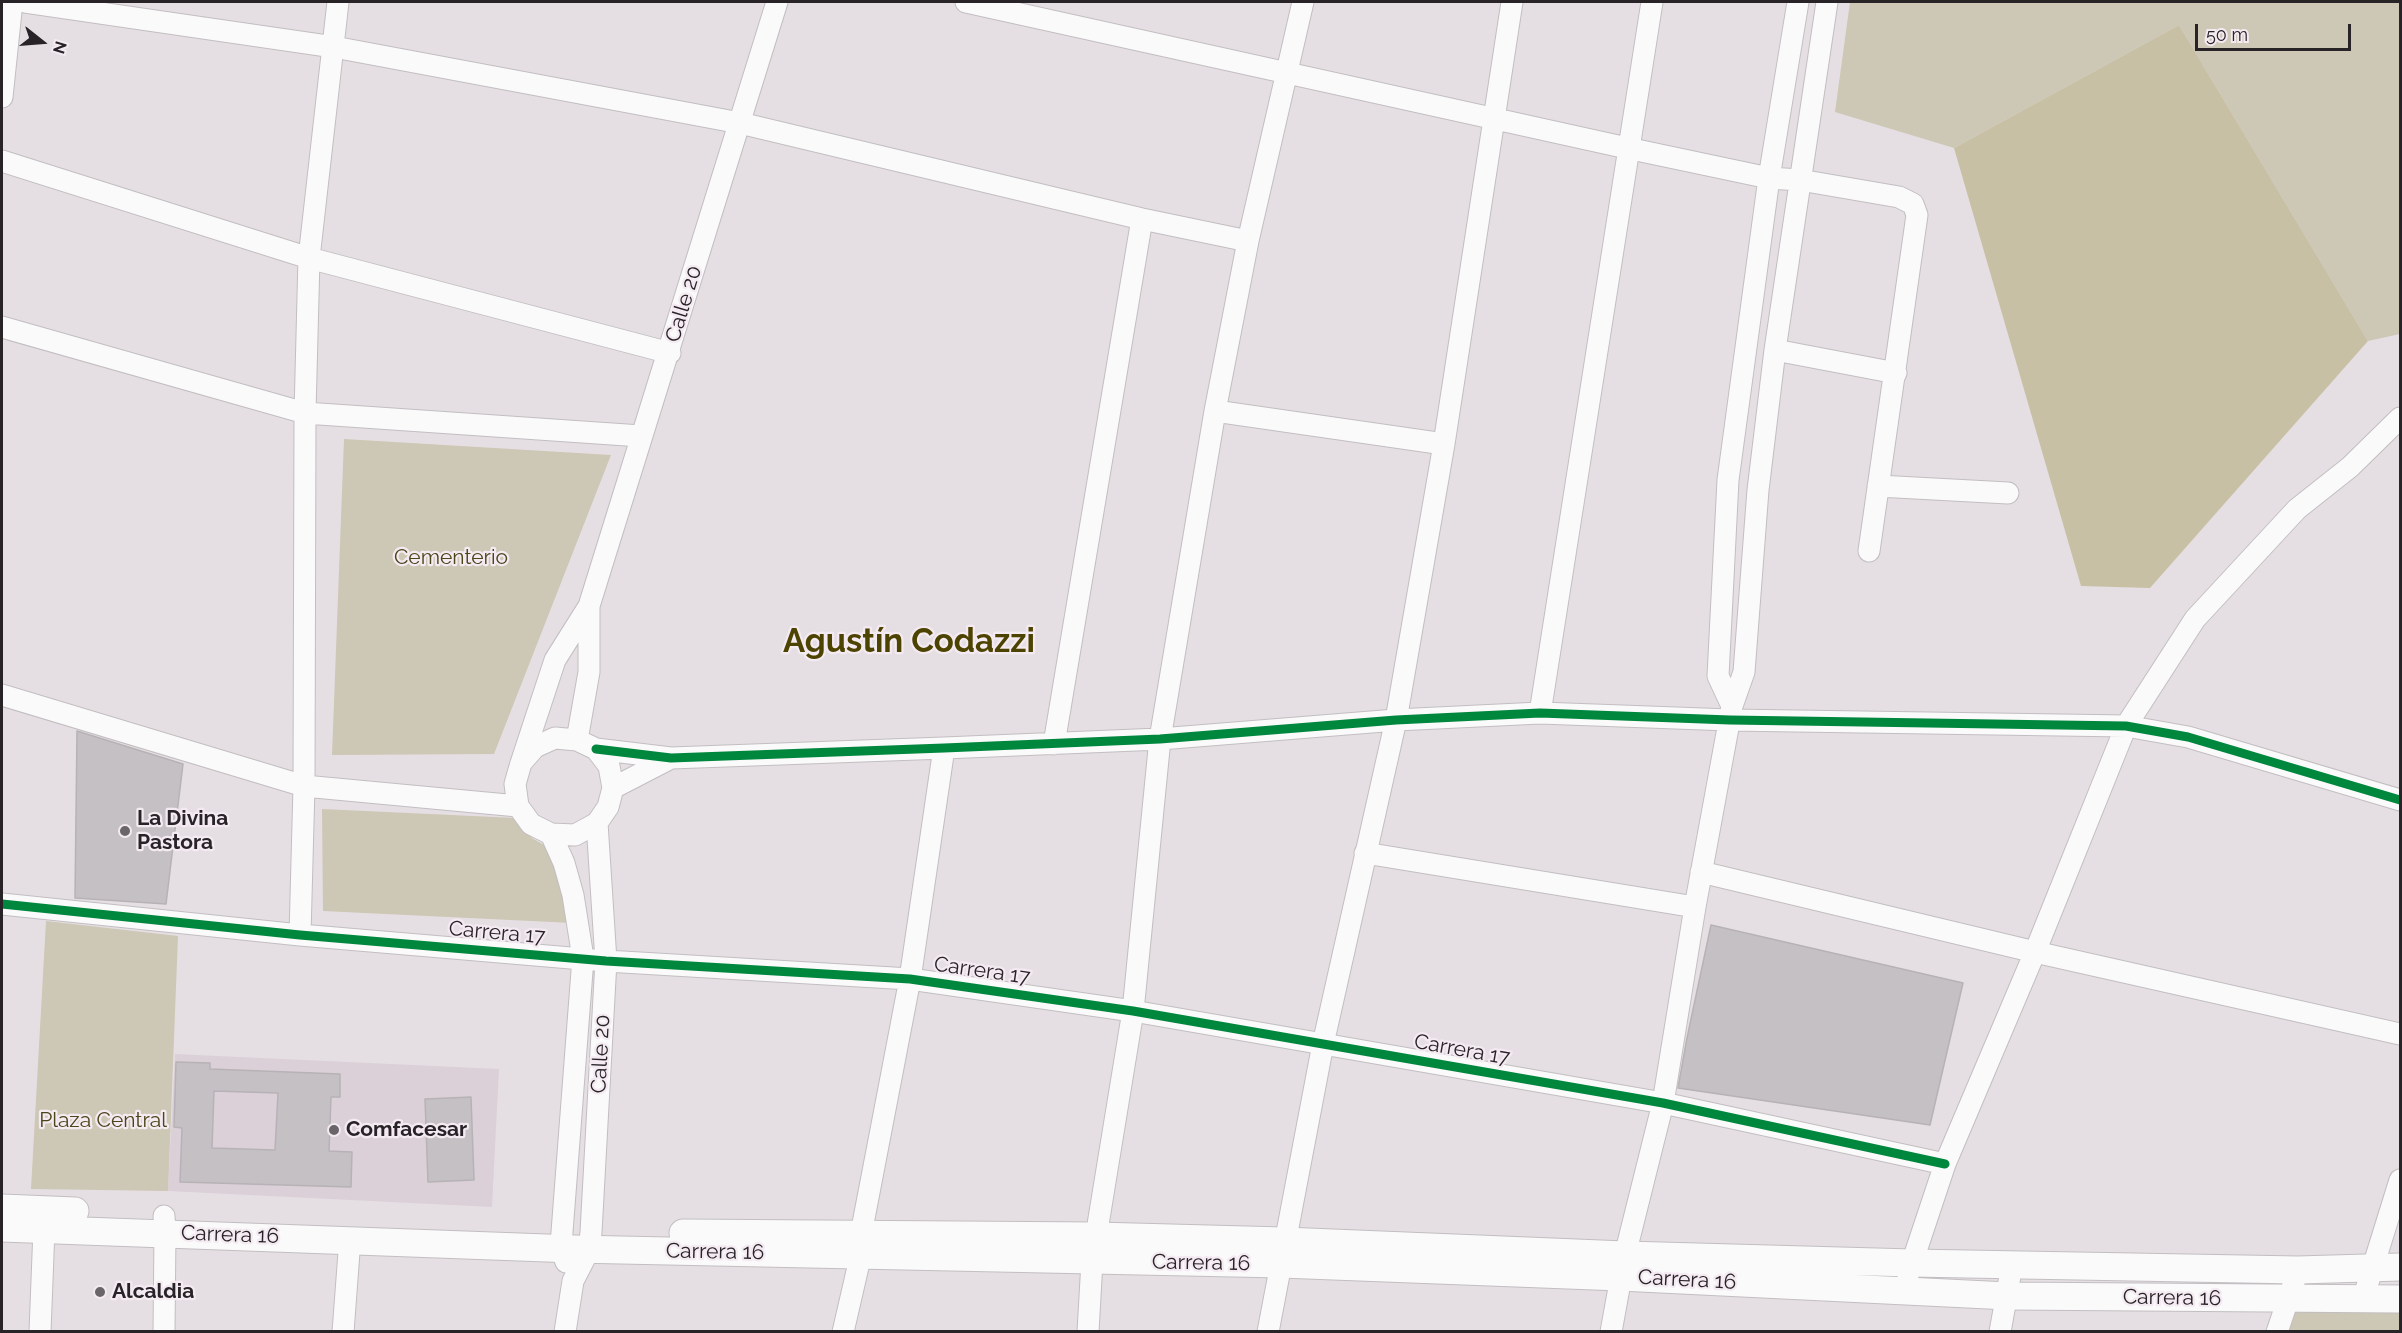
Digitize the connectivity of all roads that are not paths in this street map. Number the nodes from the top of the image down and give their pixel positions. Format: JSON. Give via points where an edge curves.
{"nodes":[{"id":1,"x":12,"y":2,"type":"edge"},
{"id":2,"x":25,"y":2,"type":"edge"},
{"id":3,"x":338,"y":2,"type":"edge"},
{"id":4,"x":777,"y":2,"type":"edge"},
{"id":5,"x":966,"y":2,"type":"edge"},
{"id":6,"x":1303,"y":2,"type":"edge"},
{"id":7,"x":1512,"y":2,"type":"edge"},
{"id":8,"x":1652,"y":2,"type":"edge"},
{"id":9,"x":1798,"y":2,"type":"edge"},
{"id":10,"x":1827,"y":2,"type":"edge"},
{"id":11,"x":333,"y":47,"type":"junction"},
{"id":12,"x":1287,"y":73,"type":"junction"},
{"id":13,"x":2,"y":97,"type":"edge"},
{"id":14,"x":1495,"y":118,"type":"junction"},
{"id":15,"x":740,"y":123,"type":"junction"},
{"id":16,"x":1627,"y":148,"type":"junction"},
{"id":17,"x":2,"y":161,"type":"edge"},
{"id":18,"x":1769,"y":178,"type":"junction"},
{"id":19,"x":1800,"y":180,"type":"junction"},
{"id":20,"x":1142,"y":219,"type":"junction"},
{"id":21,"x":1248,"y":241,"type":"junction"},
{"id":22,"x":309,"y":258,"type":"junction"},
{"id":23,"x":2,"y":327,"type":"edge"},
{"id":24,"x":1775,"y":350,"type":"junction"},
{"id":25,"x":670,"y":353,"type":"junction"},
{"id":26,"x":1896,"y":373,"type":"junction"},
{"id":27,"x":1215,"y":411,"type":"junction"},
{"id":28,"x":305,"y":413,"type":"junction"},
{"id":29,"x":2400,"y":418,"type":"edge"},
{"id":30,"x":641,"y":436,"type":"junction"},
{"id":31,"x":1444,"y":444,"type":"junction"},
{"id":32,"x":1878,"y":486,"type":"junction"},
{"id":33,"x":2008,"y":493,"type":"dead end"},
{"id":34,"x":1869,"y":551,"type":"dead end"},
{"id":35,"x":589,"y":606,"type":"junction"},
{"id":36,"x":2,"y":695,"type":"edge"},
{"id":37,"x":1540,"y":713,"type":"junction"},
{"id":38,"x":1731,"y":713,"type":"junction"},
{"id":39,"x":1396,"y":720,"type":"junction"},
{"id":40,"x":2126,"y":726,"type":"junction"},
{"id":41,"x":1160,"y":739,"type":"junction"},
{"id":42,"x":586,"y":744,"type":"junction"},
{"id":43,"x":1054,"y":744,"type":"junction"},
{"id":44,"x":944,"y":748,"type":"junction"},
{"id":45,"x":671,"y":758,"type":"junction"},
{"id":46,"x":521,"y":763,"type":"junction"},
{"id":47,"x":304,"y":786,"type":"junction"},
{"id":48,"x":613,"y":788,"type":"junction"},
{"id":49,"x":2400,"y":800,"type":"edge"},
{"id":50,"x":518,"y":806,"type":"junction"},
{"id":51,"x":597,"y":823,"type":"junction"},
{"id":52,"x":550,"y":834,"type":"junction"},
{"id":53,"x":1365,"y":853,"type":"junction"},
{"id":54,"x":1701,"y":872,"type":"junction"},
{"id":55,"x":2,"y":904,"type":"edge"},
{"id":56,"x":1695,"y":907,"type":"junction"},
{"id":57,"x":300,"y":935,"type":"junction"},
{"id":58,"x":2035,"y":952,"type":"junction"},
{"id":59,"x":583,"y":958,"type":"junction"},
{"id":60,"x":606,"y":961,"type":"junction"},
{"id":61,"x":910,"y":979,"type":"junction"},
{"id":62,"x":1133,"y":1011,"type":"junction"},
{"id":63,"x":2400,"y":1034,"type":"edge"},
{"id":64,"x":1323,"y":1044,"type":"junction"},
{"id":65,"x":1663,"y":1103,"type":"junction"},
{"id":66,"x":1945,"y":1164,"type":"junction"},
{"id":67,"x":2400,"y":1180,"type":"edge"},
{"id":68,"x":2,"y":1208,"type":"edge"},
{"id":69,"x":165,"y":1224,"type":"junction"},
{"id":70,"x":2,"y":1228,"type":"edge"},
{"id":71,"x":44,"y":1228,"type":"junction"},
{"id":72,"x":350,"y":1239,"type":"junction"},
{"id":73,"x":562,"y":1240,"type":"junction"},
{"id":74,"x":590,"y":1241,"type":"junction"},
{"id":75,"x":861,"y":1244,"type":"junction"},
{"id":76,"x":1094,"y":1249,"type":"junction"},
{"id":77,"x":1283,"y":1253,"type":"junction"},
{"id":78,"x":1912,"y":1263,"type":"junction"},
{"id":79,"x":2012,"y":1264,"type":"junction"},
{"id":80,"x":1623,"y":1266,"type":"junction"},
{"id":81,"x":2388,"y":1267,"type":"edge"},
{"id":82,"x":2298,"y":1270,"type":"junction"},
{"id":83,"x":573,"y":1281,"type":"junction"},
{"id":84,"x":1904,"y":1290,"type":"junction"},
{"id":85,"x":2008,"y":1296,"type":"junction"},
{"id":86,"x":2364,"y":1299,"type":"junction"},
{"id":87,"x":2400,"y":1299,"type":"edge"},
{"id":88,"x":2287,"y":1300,"type":"junction"},
{"id":89,"x":40,"y":1332,"type":"edge"},
{"id":90,"x":164,"y":1332,"type":"edge"},
{"id":91,"x":343,"y":1332,"type":"edge"},
{"id":92,"x":565,"y":1332,"type":"edge"},
{"id":93,"x":843,"y":1332,"type":"edge"},
{"id":94,"x":1088,"y":1332,"type":"edge"},
{"id":95,"x":1268,"y":1332,"type":"edge"},
{"id":96,"x":1611,"y":1332,"type":"edge"},
{"id":97,"x":2000,"y":1332,"type":"edge"},
{"id":98,"x":2277,"y":1332,"type":"edge"}],
"edges":[{"from":1,"to":13,"type":"street"},
{"from":2,"to":11,"type":"street"},
{"from":3,"to":11,"type":"street"},
{"from":4,"to":15,"type":"street","name":"Calle 20"},
{"from":5,"to":12,"type":"street"},
{"from":6,"to":12,"type":"street"},
{"from":7,"to":14,"type":"street"},
{"from":8,"to":16,"type":"street"},
{"from":9,"to":18,"type":"street"},
{"from":10,"to":19,"type":"street"},
{"from":11,"to":15,"type":"street"},
{"from":11,"to":22,"type":"street"},
{"from":12,"to":14,"type":"street"},
{"from":12,"to":21,"type":"street"},
{"from":14,"to":16,"type":"street"},
{"from":14,"to":31,"type":"street"},
{"from":15,"to":20,"type":"street"},
{"from":15,"to":25,"type":"street","name":"Calle 20"},
{"from":16,"to":18,"type":"street"},
{"from":16,"to":37,"type":"street"},
{"from":17,"to":22,"type":"street"},
{"from":18,"to":19,"type":"street"},
{"from":18,"to":38,"type":"street","via":[[1728,480],[1718,676]]},
{"from":19,"to":24,"type":"street"},
{"from":19,"to":26,"type":"street","via":[[1899,197],[1913,204],[1917,215]]},
{"from":20,"to":21,"type":"street"},
{"from":20,"to":43,"type":"street"},
{"from":21,"to":27,"type":"street"},
{"from":22,"to":25,"type":"street"},
{"from":22,"to":28,"type":"street"},
{"from":23,"to":28,"type":"street"},
{"from":24,"to":26,"type":"street"},
{"from":24,"to":38,"type":"street","via":[[1758,490],[1744,672]]},
{"from":25,"to":30,"type":"street","name":"Calle 20"},
{"from":26,"to":32,"type":"street"},
{"from":27,"to":31,"type":"street"},
{"from":27,"to":41,"type":"street"},
{"from":28,"to":30,"type":"street"},
{"from":28,"to":47,"type":"street"},
{"from":29,"to":40,"type":"street","via":[[2350,467],[2297,509],[2195,619]]},
{"from":30,"to":35,"type":"street","name":"Calle 20"},
{"from":31,"to":39,"type":"street"},
{"from":32,"to":33,"type":"street"},
{"from":32,"to":34,"type":"street"},
{"from":35,"to":42,"type":"street","name":"Calle 20"},
{"from":35,"to":46,"type":"street","name":"Calle 20","via":[[555,660]]},
{"from":36,"to":47,"type":"street"},
{"from":37,"to":38,"type":"street"},
{"from":37,"to":39,"type":"street"},
{"from":38,"to":40,"type":"street"},
{"from":38,"to":54,"type":"street"},
{"from":39,"to":41,"type":"street"},
{"from":39,"to":53,"type":"street"},
{"from":40,"to":49,"type":"street","via":[[2188,737]]},
{"from":40,"to":58,"type":"street"},
{"from":41,"to":43,"type":"street"},
{"from":41,"to":62,"type":"street"},
{"from":42,"to":45,"type":"street"},
{"from":42,"to":46,"type":"street","via":[[555,738],[535,747]]},
{"from":42,"to":48,"type":"street","via":[[609,766]]},
{"from":43,"to":44,"type":"street"},
{"from":44,"to":45,"type":"street"},
{"from":44,"to":61,"type":"street"},
{"from":45,"to":48,"type":"street"},
{"from":46,"to":50,"type":"street","via":[[515,784]]},
{"from":47,"to":50,"type":"street"},
{"from":47,"to":57,"type":"street"},
{"from":48,"to":51,"type":"street","via":[[608,807]]},
{"from":50,"to":52,"type":"street","via":[[531,824]]},
{"from":51,"to":52,"type":"street","via":[[575,835]]},
{"from":51,"to":60,"type":"street","name":"Calle 20"},
{"from":52,"to":59,"type":"street","name":"Calle 20","via":[[573,895]]},
{"from":53,"to":56,"type":"street"},
{"from":53,"to":64,"type":"street"},
{"from":54,"to":56,"type":"street"},
{"from":54,"to":58,"type":"street"},
{"from":55,"to":57,"type":"street","name":"Carrera 17"},
{"from":56,"to":65,"type":"street"},
{"from":57,"to":59,"type":"street","name":"Carrera 17"},
{"from":58,"to":63,"type":"street"},
{"from":58,"to":66,"type":"street"},
{"from":59,"to":60,"type":"street","name":"Carrera 17"},
{"from":59,"to":73,"type":"street","name":"Calle 20"},
{"from":60,"to":61,"type":"street","name":"Carrera 17"},
{"from":60,"to":74,"type":"street","name":"Calle 20"},
{"from":61,"to":62,"type":"street","name":"Carrera 17"},
{"from":61,"to":75,"type":"street"},
{"from":62,"to":64,"type":"street","name":"Carrera 17"},
{"from":62,"to":76,"type":"street"},
{"from":64,"to":65,"type":"street","name":"Carrera 17"},
{"from":64,"to":77,"type":"street"},
{"from":65,"to":66,"type":"street","name":"Carrera 17"},
{"from":65,"to":80,"type":"street"},
{"from":66,"to":78,"type":"street"},
{"from":67,"to":81,"type":"street"},
{"from":68,"to":69,"type":"main road","name":"Carrera 16"},
{"from":69,"to":71,"type":"main road","name":"Carrera 16"},
{"from":69,"to":72,"type":"main road","name":"Carrera 16"},
{"from":69,"to":73,"type":"main road","name":"Carrera 16"},
{"from":69,"to":90,"type":"street"},
{"from":70,"to":71,"type":"main road","name":"Carrera 16"},
{"from":71,"to":89,"type":"street"},
{"from":72,"to":73,"type":"main road","name":"Carrera 16"},
{"from":72,"to":91,"type":"street"},
{"from":73,"to":74,"type":"main road","name":"Carrera 16"},
{"from":73,"to":83,"type":"street","name":"Calle 20"},
{"from":74,"to":75,"type":"main road","name":"Carrera 16"},
{"from":74,"to":83,"type":"street","name":"Calle 20"},
{"from":75,"to":76,"type":"main road","name":"Carrera 16"},
{"from":75,"to":93,"type":"street"},
{"from":76,"to":77,"type":"main road","name":"Carrera 16"},
{"from":76,"to":94,"type":"street"},
{"from":77,"to":80,"type":"main road","name":"Carrera 16"},
{"from":77,"to":95,"type":"street"},
{"from":78,"to":79,"type":"main road","name":"Carrera 16"},
{"from":78,"to":80,"type":"main road","name":"Carrera 16"},
{"from":78,"to":84,"type":"street"},
{"from":79,"to":82,"type":"main road","name":"Carrera 16"},
{"from":79,"to":85,"type":"street"},
{"from":80,"to":84,"type":"main road","name":"Carrera 16"},
{"from":80,"to":96,"type":"street"},
{"from":81,"to":82,"type":"main road","name":"Carrera 16"},
{"from":81,"to":86,"type":"street"},
{"from":82,"to":88,"type":"street"},
{"from":83,"to":92,"type":"street","name":"Calle 20"},
{"from":84,"to":85,"type":"main road","name":"Carrera 16"},
{"from":85,"to":88,"type":"main road","name":"Carrera 16"},
{"from":85,"to":97,"type":"street"},
{"from":86,"to":87,"type":"main road","name":"Carrera 16"},
{"from":86,"to":88,"type":"main road","name":"Carrera 16"},
{"from":88,"to":98,"type":"street"}]}
